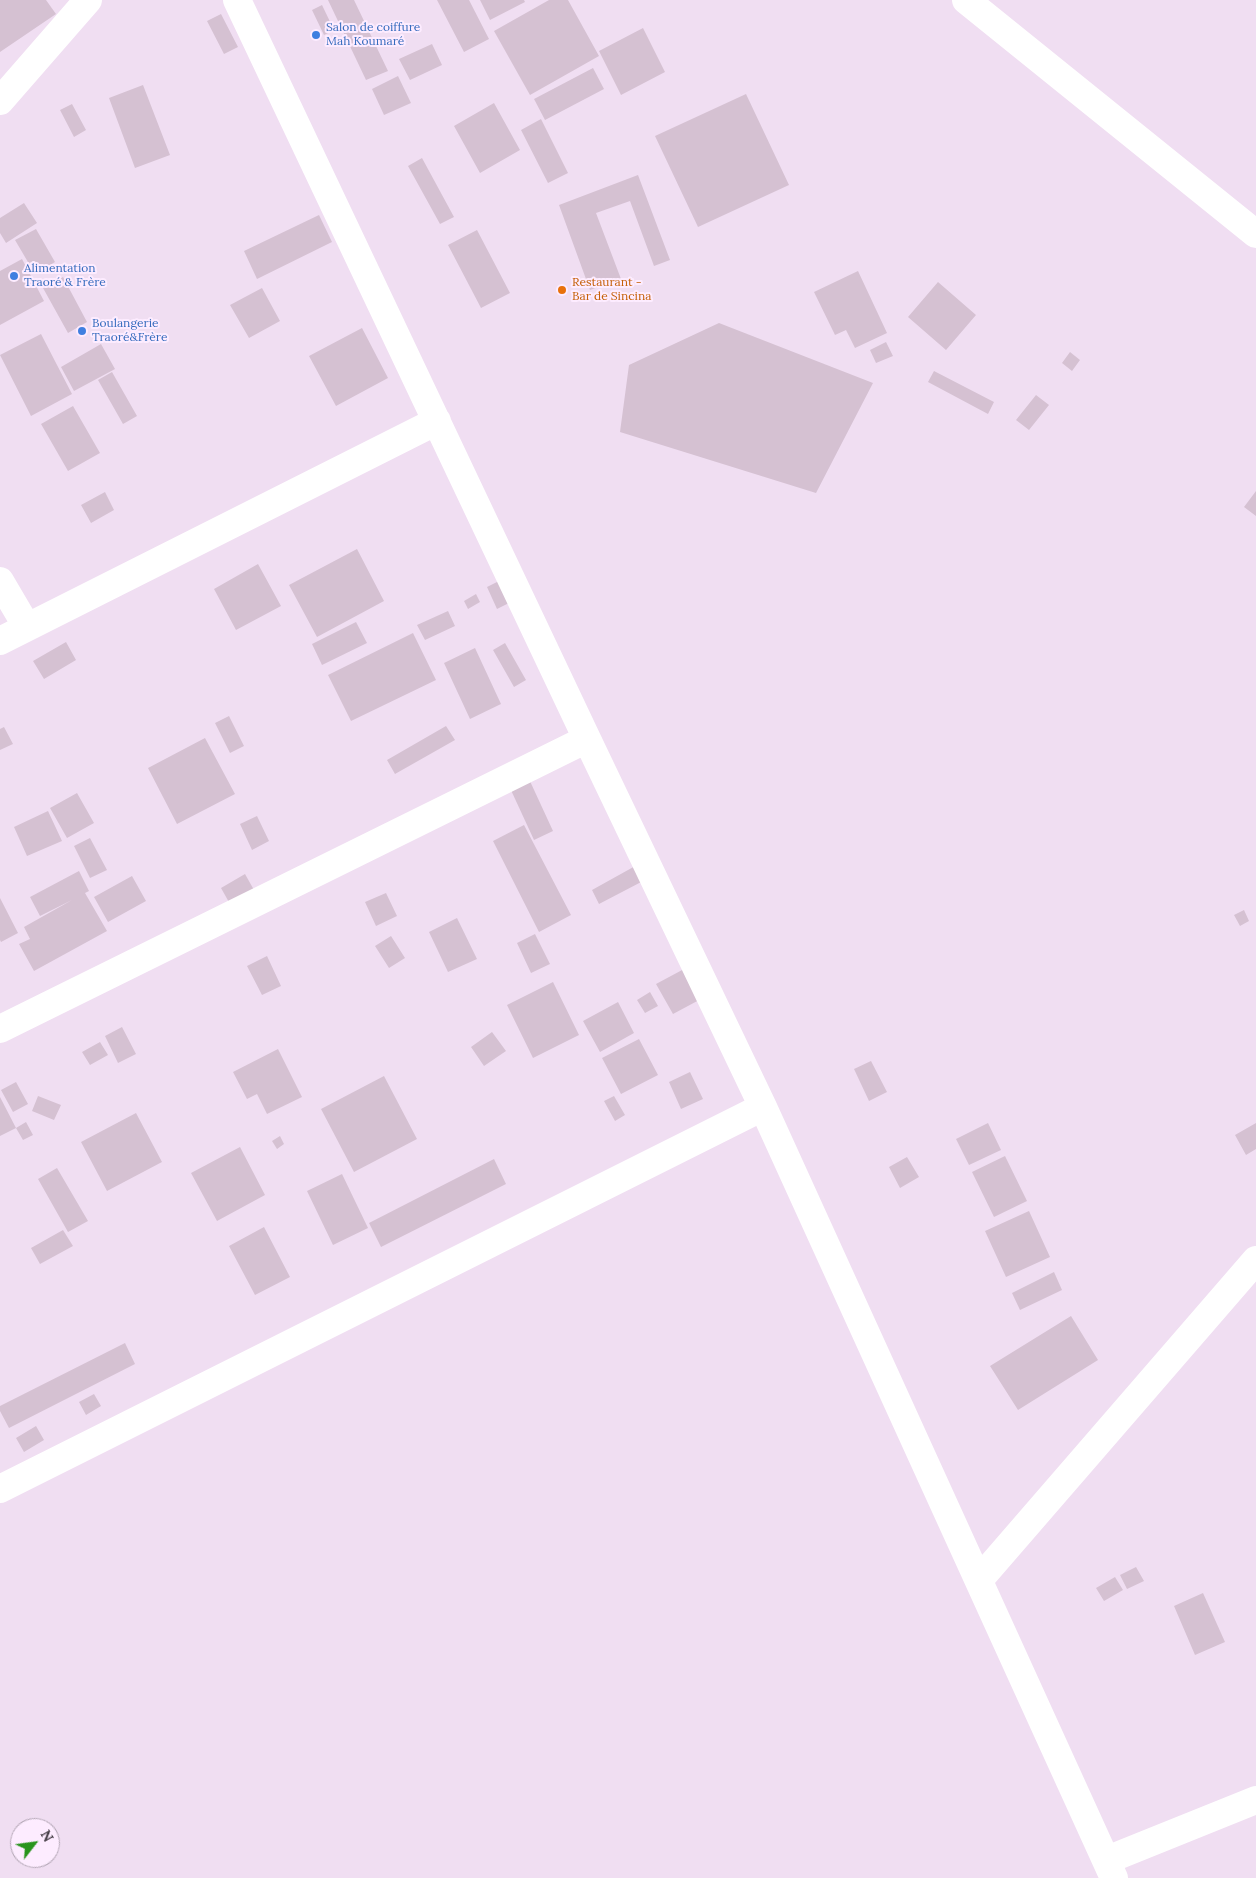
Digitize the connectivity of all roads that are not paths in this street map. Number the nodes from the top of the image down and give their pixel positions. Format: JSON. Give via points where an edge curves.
{"nodes":[{"id":1,"x":88,"y":0,"type":"edge"},
{"id":2,"x":237,"y":0,"type":"edge"},
{"id":3,"x":966,"y":0,"type":"edge"},
{"id":4,"x":0,"y":101,"type":"edge"},
{"id":5,"x":1256,"y":234,"type":"edge"},
{"id":6,"x":437,"y":422,"type":"junction"},
{"id":7,"x":0,"y":581,"type":"edge"},
{"id":8,"x":27,"y":627,"type":"junction"},
{"id":9,"x":0,"y":641,"type":"edge"},
{"id":10,"x":587,"y":739,"type":"junction"},
{"id":11,"x":0,"y":1029,"type":"edge"},
{"id":12,"x":764,"y":1107,"type":"junction"},
{"id":13,"x":1256,"y":1260,"type":"edge"},
{"id":14,"x":0,"y":1489,"type":"edge"},
{"id":15,"x":979,"y":1580,"type":"junction"},
{"id":16,"x":1256,"y":1800,"type":"edge"},
{"id":17,"x":1110,"y":1869,"type":"edge"}],
"edges":[{"from":1,"to":4,"type":"street"},
{"from":2,"to":6,"type":"street"},
{"from":3,"to":5,"type":"street"},
{"from":6,"to":8,"type":"street"},
{"from":6,"to":10,"type":"street"},
{"from":7,"to":8,"type":"street"},
{"from":8,"to":9,"type":"street"},
{"from":10,"to":11,"type":"street"},
{"from":10,"to":12,"type":"street"},
{"from":12,"to":14,"type":"street"},
{"from":12,"to":15,"type":"street"},
{"from":13,"to":15,"type":"street"},
{"from":15,"to":17,"type":"street"},
{"from":16,"to":17,"type":"street"}]}
